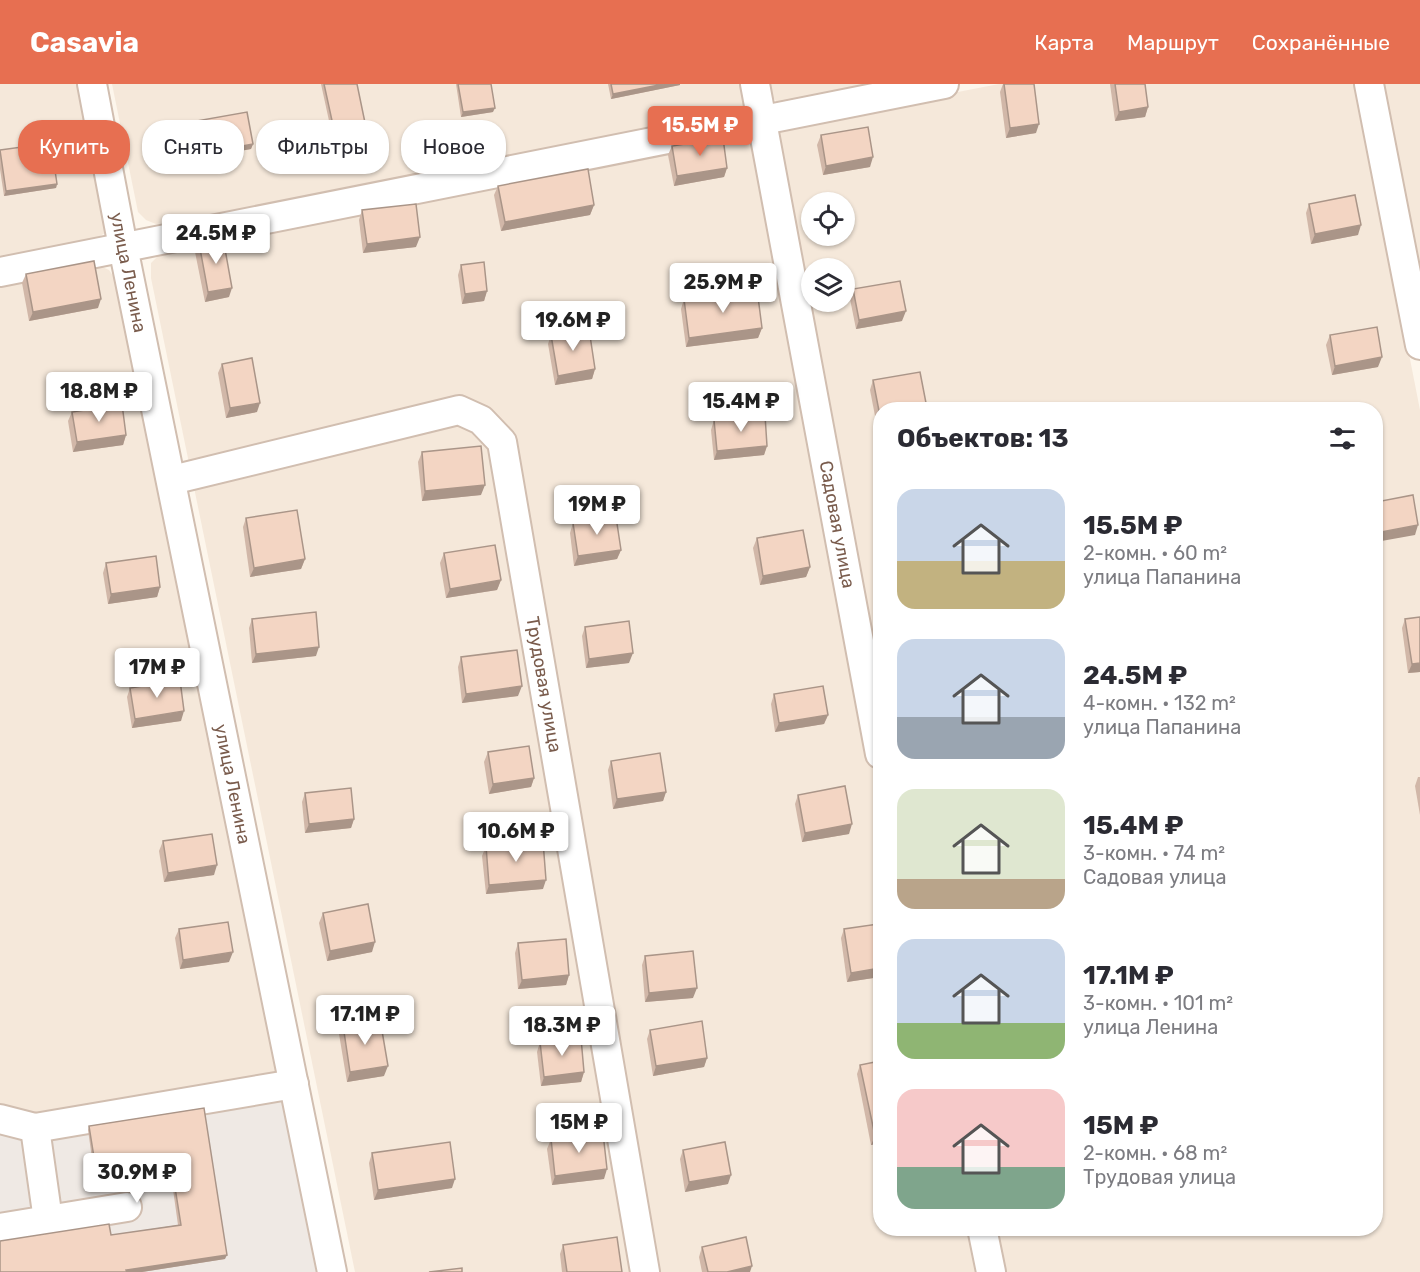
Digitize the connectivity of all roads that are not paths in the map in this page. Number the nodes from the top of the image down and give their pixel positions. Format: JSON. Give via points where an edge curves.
{"nodes":[{"id":1,"x":92,"y":84,"type":"edge"},
{"id":2,"x":755,"y":84,"type":"edge"},
{"id":3,"x":944,"y":84,"type":"edge"},
{"id":4,"x":1369,"y":84,"type":"edge"},
{"id":5,"x":762,"y":120,"type":"junction"},
{"id":6,"x":123,"y":248,"type":"junction"},
{"id":7,"x":0,"y":272,"type":"edge"},
{"id":8,"x":1420,"y":345,"type":"edge"},
{"id":9,"x":172,"y":480,"type":"junction"},
{"id":10,"x":873,"y":716,"type":"edge"},
{"id":11,"x":294,"y":1084,"type":"junction"},
{"id":12,"x":0,"y":1119,"type":"edge"},
{"id":13,"x":35,"y":1128,"type":"junction"},
{"id":14,"x":128,"y":1207,"type":"dead end"},
{"id":15,"x":48,"y":1220,"type":"junction"},
{"id":16,"x":0,"y":1228,"type":"edge"},
{"id":17,"x":984,"y":1236,"type":"edge"},
{"id":18,"x":332,"y":1272,"type":"edge"},
{"id":19,"x":645,"y":1272,"type":"edge"},
{"id":20,"x":991,"y":1272,"type":"edge"}],
"edges":[{"from":1,"to":6,"type":"street","name":"улица Ленина"},
{"from":2,"to":5,"type":"street","name":"Садовая улица"},
{"from":3,"to":5,"type":"street"},
{"from":4,"to":8,"type":"street"},
{"from":5,"to":6,"type":"street"},
{"from":5,"to":10,"type":"street","name":"Садовая улица"},
{"from":6,"to":7,"type":"street"},
{"from":6,"to":9,"type":"street","name":"улица Ленина"},
{"from":9,"to":11,"type":"street","name":"улица Ленина"},
{"from":9,"to":19,"type":"street","name":"Трудовая улица","via":[[459,410],[481,420],[502,442]]},
{"from":11,"to":13,"type":"street"},
{"from":11,"to":18,"type":"street","name":"улица Ленина"},
{"from":12,"to":13,"type":"street"},
{"from":13,"to":15,"type":"street"},
{"from":14,"to":15,"type":"street"},
{"from":15,"to":16,"type":"street"},
{"from":17,"to":20,"type":"street"}]}
